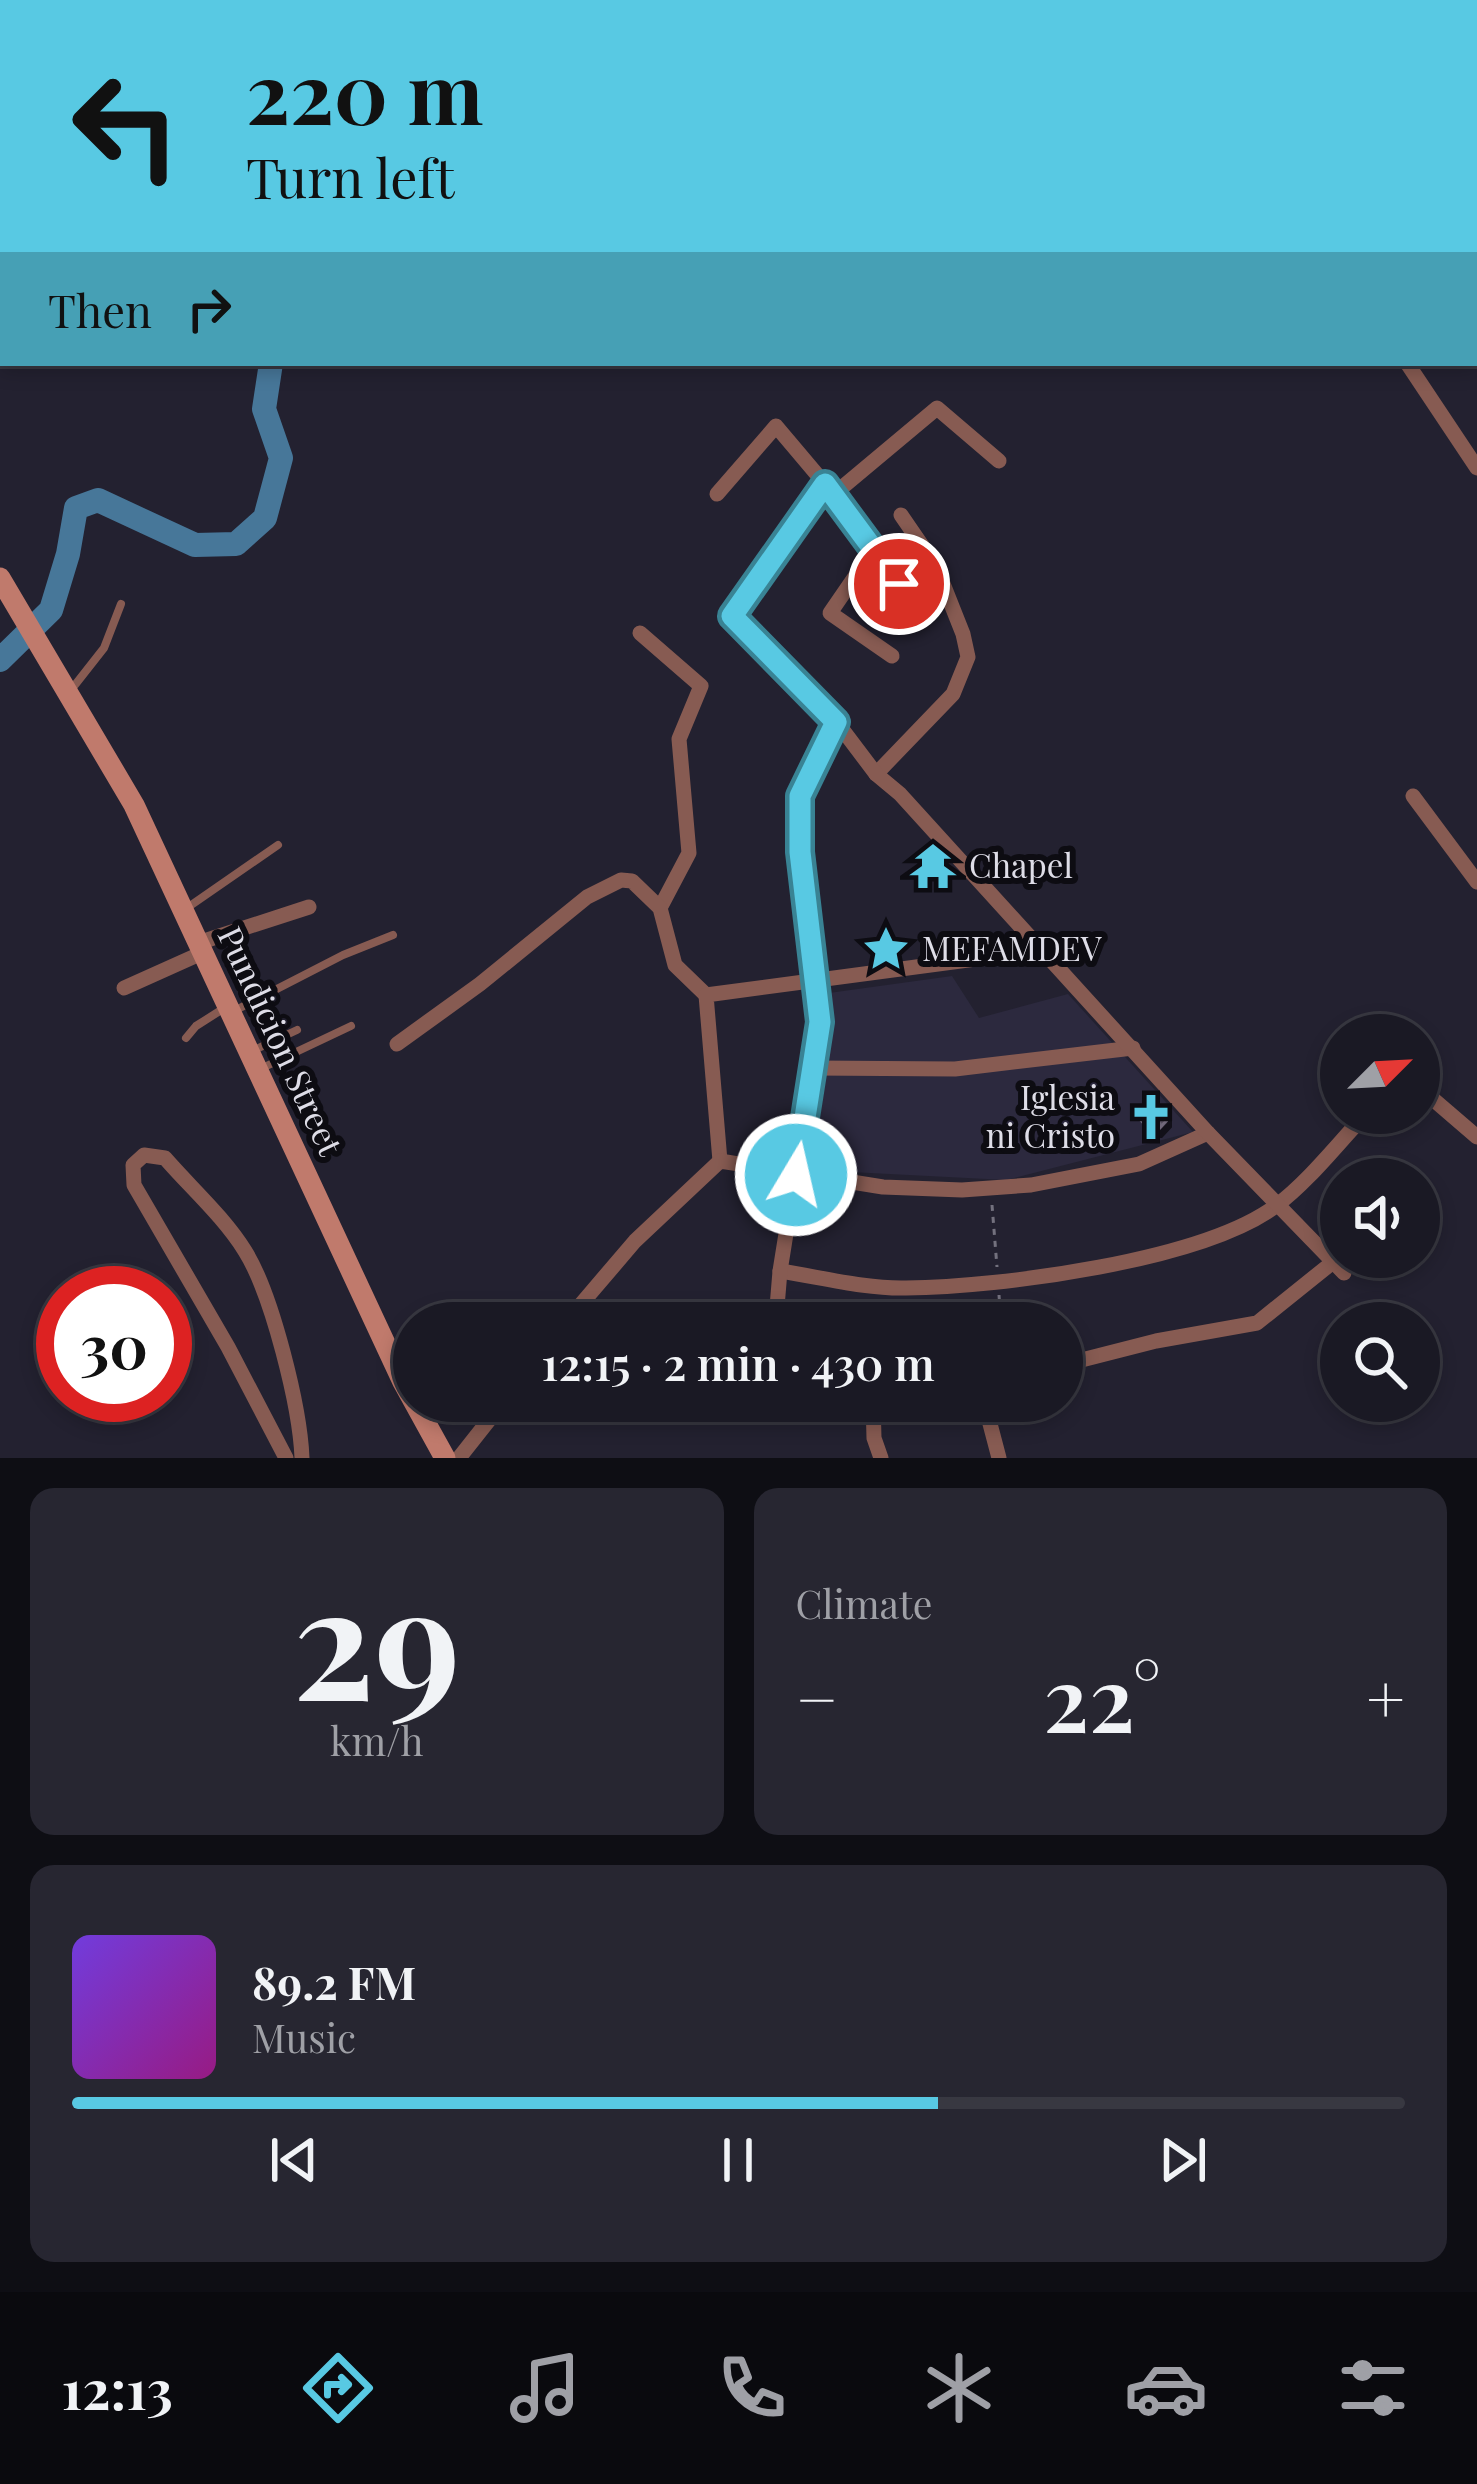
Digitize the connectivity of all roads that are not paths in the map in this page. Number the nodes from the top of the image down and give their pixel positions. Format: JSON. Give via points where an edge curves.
{"nodes":[{"id":1,"x":1409,"y":366,"type":"edge"},
{"id":2,"x":999,"y":461,"type":"dead end"},
{"id":3,"x":1477,"y":468,"type":"edge"},
{"id":4,"x":829,"y":490,"type":"junction"},
{"id":5,"x":717,"y":494,"type":"dead end"},
{"id":6,"x":902,"y":515,"type":"dead end"},
{"id":7,"x":872,"y":552,"type":"junction"},
{"id":8,"x":899,"y":584,"type":"dead end"},
{"id":9,"x":5,"y":585,"type":"edge"},
{"id":10,"x":121,"y":604,"type":"dead end"},
{"id":11,"x":640,"y":633,"type":"dead end"},
{"id":12,"x":892,"y":656,"type":"dead end"},
{"id":13,"x":70,"y":691,"type":"junction"},
{"id":14,"x":836,"y":722,"type":"junction"},
{"id":15,"x":876,"y":774,"type":"junction"},
{"id":16,"x":1413,"y":796,"type":"dead end"},
{"id":17,"x":278,"y":845,"type":"dead end"},
{"id":18,"x":1477,"y":882,"type":"edge"},
{"id":19,"x":309,"y":907,"type":"dead end"},
{"id":20,"x":660,"y":908,"type":"junction"},
{"id":21,"x":183,"y":911,"type":"junction"},
{"id":22,"x":392,"y":935,"type":"dead end"},
{"id":23,"x":200,"y":948,"type":"junction"},
{"id":24,"x":1043,"y":950,"type":"junction"},
{"id":25,"x":817,"y":980,"type":"junction"},
{"id":26,"x":124,"y":988,"type":"dead end"},
{"id":27,"x":706,"y":994,"type":"junction"},
{"id":28,"x":229,"y":1010,"type":"junction"},
{"id":29,"x":351,"y":1026,"type":"dead end"},
{"id":30,"x":297,"y":1030,"type":"dead end"},
{"id":31,"x":186,"y":1038,"type":"dead end"},
{"id":32,"x":397,"y":1044,"type":"dead end"},
{"id":33,"x":1133,"y":1048,"type":"junction"},
{"id":34,"x":253,"y":1062,"type":"junction"},
{"id":35,"x":813,"y":1068,"type":"junction"},
{"id":36,"x":1440,"y":1105,"type":"edge"},
{"id":37,"x":1208,"y":1133,"type":"junction"},
{"id":38,"x":1346,"y":1134,"type":"edge"},
{"id":39,"x":1477,"y":1137,"type":"edge"},
{"id":40,"x":720,"y":1161,"type":"junction"},
{"id":41,"x":796,"y":1175,"type":"junction"},
{"id":42,"x":1277,"y":1205,"type":"junction"},
{"id":43,"x":780,"y":1271,"type":"junction"},
{"id":44,"x":583,"y":1302,"type":"edge"},
{"id":45,"x":777,"y":1302,"type":"edge"},
{"id":46,"x":1083,"y":1360,"type":"edge"},
{"id":47,"x":487,"y":1422,"type":"edge"},
{"id":48,"x":874,"y":1422,"type":"edge"},
{"id":49,"x":990,"y":1422,"type":"edge"},
{"id":50,"x":286,"y":1458,"type":"edge"},
{"id":51,"x":302,"y":1458,"type":"edge"},
{"id":52,"x":445,"y":1458,"type":"edge"},
{"id":53,"x":459,"y":1458,"type":"edge"},
{"id":54,"x":881,"y":1458,"type":"edge"},
{"id":55,"x":999,"y":1458,"type":"edge"}],
"edges":[{"from":1,"to":3,"type":"street"},
{"from":2,"to":4,"type":"street","via":[[938,408]]},
{"from":4,"to":5,"type":"street","via":[[776,426]]},
{"from":4,"to":7,"type":"street"},
{"from":4,"to":14,"type":"street","via":[[732,616]]},
{"from":6,"to":15,"type":"street","via":[[936,566],[968,657],[953,694]]},
{"from":7,"to":8,"type":"street"},
{"from":7,"to":12,"type":"street","via":[[830,613]]},
{"from":9,"to":13,"type":"main road","name":"Pundicion Street"},
{"from":10,"to":13,"type":"lane","via":[[104,648]]},
{"from":11,"to":20,"type":"street","via":[[701,686],[679,739],[689,854]]},
{"from":13,"to":21,"type":"main road","name":"Pundicion Street"},
{"from":14,"to":15,"type":"street"},
{"from":14,"to":25,"type":"street","via":[[800,796]]},
{"from":15,"to":24,"type":"street"},
{"from":16,"to":18,"type":"street"},
{"from":17,"to":21,"type":"lane"},
{"from":19,"to":23,"type":"street"},
{"from":20,"to":27,"type":"street","via":[[675,965]]},
{"from":20,"to":32,"type":"street","via":[[632,881],[612,881]]},
{"from":21,"to":23,"type":"main road","name":"Pundicion Street"},
{"from":22,"to":28,"type":"lane"},
{"from":23,"to":26,"type":"street"},
{"from":23,"to":28,"type":"main road","name":"Pundicion Street"},
{"from":24,"to":25,"type":"street"},
{"from":24,"to":33,"type":"street"},
{"from":25,"to":27,"type":"street"},
{"from":25,"to":35,"type":"street"},
{"from":27,"to":40,"type":"street"},
{"from":28,"to":31,"type":"lane"},
{"from":28,"to":34,"type":"main road","name":"Pundicion Street"},
{"from":29,"to":34,"type":"lane"},
{"from":30,"to":34,"type":"lane"},
{"from":33,"to":35,"type":"street","via":[[955,1069]]},
{"from":33,"to":37,"type":"street"},
{"from":34,"to":52,"type":"main road","name":"Pundicion Street"},
{"from":35,"to":41,"type":"street"},
{"from":36,"to":39,"type":"street"},
{"from":37,"to":41,"type":"street","via":[[1139,1164],[1031,1185],[883,1187]]},
{"from":37,"to":42,"type":"street"},
{"from":38,"to":42,"type":"street"},
{"from":40,"to":41,"type":"street"},
{"from":40,"to":44,"type":"street"},
{"from":41,"to":43,"type":"street"},
{"from":42,"to":43,"type":"street","via":[[1232,1230],[1056,1276],[902,1288]]},
{"from":42,"to":46,"type":"street","via":[[1339,1268],[1257,1323]]},
{"from":43,"to":45,"type":"street"},
{"from":47,"to":53,"type":"street"},
{"from":48,"to":54,"type":"street"},
{"from":49,"to":55,"type":"street"},
{"from":50,"to":51,"type":"street","via":[[134,1185],[133,1166],[144,1155],[165,1158],[246,1252],[301,1415]]}]}
